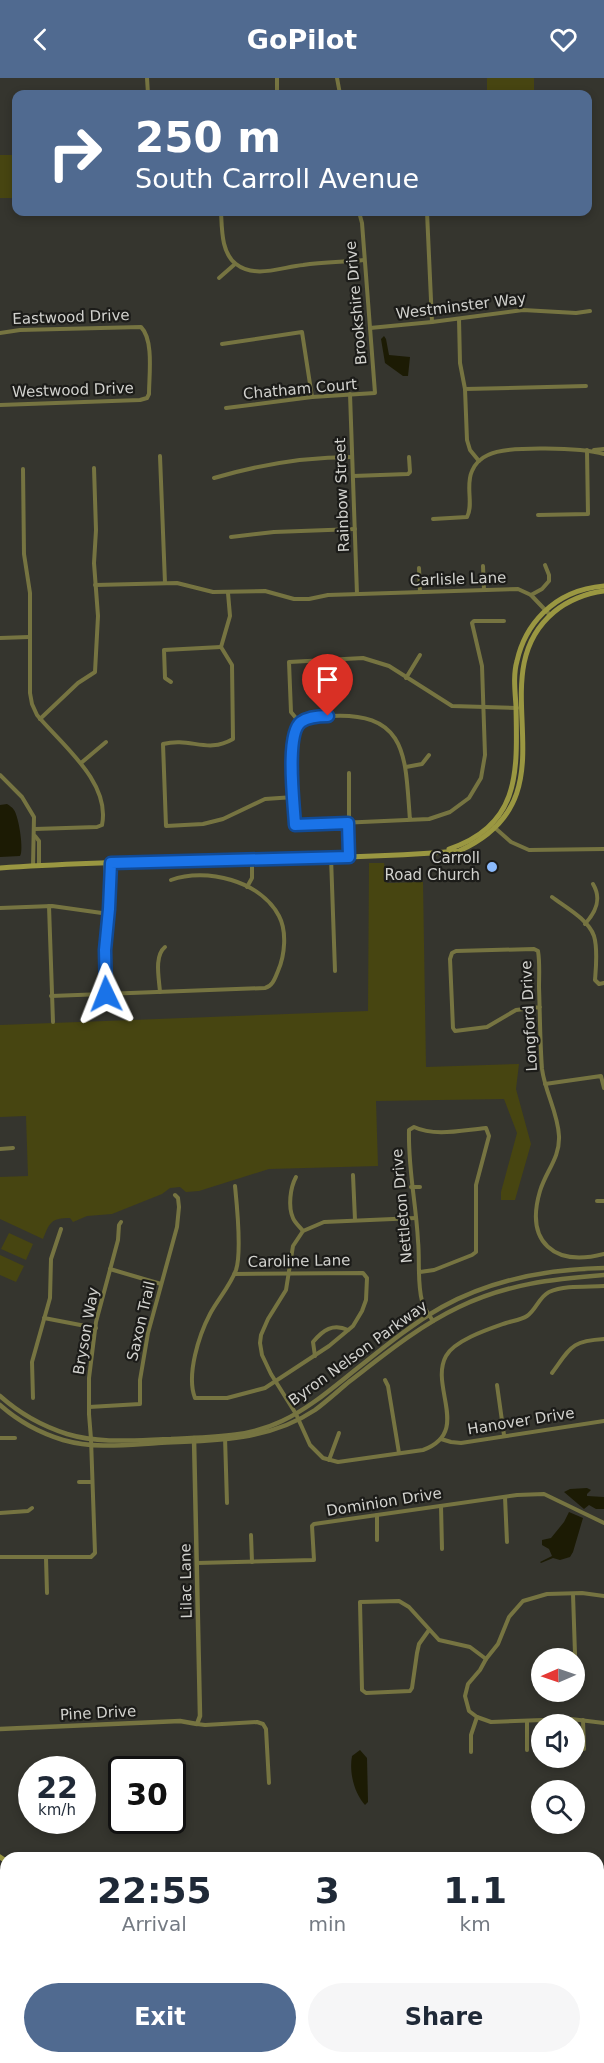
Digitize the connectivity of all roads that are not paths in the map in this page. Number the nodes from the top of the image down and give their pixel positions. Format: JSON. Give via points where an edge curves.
{"nodes":[{"id":1,"x":221,"y":216,"type":"edge"},
{"id":2,"x":360,"y":216,"type":"edge"},
{"id":3,"x":427,"y":216,"type":"edge"},
{"id":4,"x":364,"y":260,"type":"junction"},
{"id":5,"x":235,"y":264,"type":"junction"},
{"id":6,"x":219,"y":278,"type":"dead end"},
{"id":7,"x":590,"y":311,"type":"dead end"},
{"id":8,"x":459,"y":319,"type":"junction"},
{"id":9,"x":432,"y":322,"type":"junction"},
{"id":10,"x":370,"y":328,"type":"junction"},
{"id":11,"x":0,"y":333,"type":"edge"},
{"id":12,"x":222,"y":344,"type":"dead end"},
{"id":13,"x":586,"y":386,"type":"dead end"},
{"id":14,"x":465,"y":389,"type":"junction"},
{"id":15,"x":375,"y":393,"type":"joint"},
{"id":16,"x":350,"y":394,"type":"junction"},
{"id":17,"x":312,"y":397,"type":"junction"},
{"id":18,"x":147,"y":398,"type":"joint"},
{"id":19,"x":0,"y":405,"type":"edge"},
{"id":20,"x":226,"y":408,"type":"dead end"},
{"id":21,"x":604,"y":449,"type":"edge"},
{"id":22,"x":587,"y":450,"type":"junction"},
{"id":23,"x":593,"y":451,"type":"junction"},
{"id":24,"x":604,"y":454,"type":"edge"},
{"id":25,"x":160,"y":456,"type":"dead end"},
{"id":26,"x":352,"y":457,"type":"junction"},
{"id":27,"x":409,"y":457,"type":"dead end"},
{"id":28,"x":479,"y":461,"type":"junction"},
{"id":29,"x":23,"y":468,"type":"dead end"},
{"id":30,"x":94,"y":468,"type":"dead end"},
{"id":31,"x":353,"y":476,"type":"junction"},
{"id":32,"x":214,"y":478,"type":"dead end"},
{"id":33,"x":538,"y":515,"type":"dead end"},
{"id":34,"x":433,"y":519,"type":"dead end"},
{"id":35,"x":355,"y":529,"type":"junction"},
{"id":36,"x":231,"y":537,"type":"dead end"},
{"id":37,"x":545,"y":565,"type":"dead end"},
{"id":38,"x":483,"y":566,"type":"dead end"},
{"id":39,"x":419,"y":568,"type":"dead end"},
{"id":40,"x":165,"y":583,"type":"junction"},
{"id":41,"x":95,"y":585,"type":"junction"},
{"id":42,"x":604,"y":586,"type":"edge"},
{"id":43,"x":484,"y":590,"type":"junction"},
{"id":44,"x":604,"y":591,"type":"edge"},
{"id":45,"x":420,"y":592,"type":"junction"},
{"id":46,"x":228,"y":593,"type":"junction"},
{"id":47,"x":357,"y":594,"type":"junction"},
{"id":48,"x":531,"y":595,"type":"junction"},
{"id":49,"x":548,"y":612,"type":"junction"},
{"id":50,"x":504,"y":621,"type":"dead end"},
{"id":51,"x":29,"y":637,"type":"junction"},
{"id":52,"x":0,"y":638,"type":"edge"},
{"id":53,"x":221,"y":647,"type":"junction"},
{"id":54,"x":420,"y":655,"type":"dead end"},
{"id":55,"x":406,"y":678,"type":"junction"},
{"id":56,"x":171,"y":682,"type":"dead end"},
{"id":57,"x":483,"y":707,"type":"junction"},
{"id":58,"x":519,"y":707,"type":"junction"},
{"id":59,"x":40,"y":719,"type":"junction"},
{"id":60,"x":300,"y":723,"type":"junction"},
{"id":61,"x":106,"y":742,"type":"dead end"},
{"id":62,"x":429,"y":755,"type":"dead end"},
{"id":63,"x":81,"y":764,"type":"junction"},
{"id":64,"x":406,"y":767,"type":"junction"},
{"id":65,"x":349,"y":773,"type":"dead end"},
{"id":66,"x":1,"y":777,"type":"edge"},
{"id":67,"x":294,"y":797,"type":"junction"},
{"id":68,"x":410,"y":820,"type":"junction"},
{"id":69,"x":348,"y":823,"type":"junction"},
{"id":70,"x":493,"y":827,"type":"junction"},
{"id":71,"x":35,"y":830,"type":"junction"},
{"id":72,"x":604,"y":849,"type":"edge"},
{"id":73,"x":331,"y":857,"type":"junction"},
{"id":74,"x":349,"y":857,"type":"junction"},
{"id":75,"x":252,"y":858,"type":"junction"},
{"id":76,"x":108,"y":863,"type":"junction"},
{"id":77,"x":36,"y":866,"type":"junction"},
{"id":78,"x":0,"y":868,"type":"edge"},
{"id":79,"x":171,"y":880,"type":"dead end"},
{"id":80,"x":593,"y":884,"type":"dead end"},
{"id":81,"x":247,"y":887,"type":"junction"},
{"id":82,"x":552,"y":897,"type":"dead end"},
{"id":83,"x":49,"y":906,"type":"junction"},
{"id":84,"x":0,"y":908,"type":"edge"},
{"id":85,"x":109,"y":914,"type":"junction"},
{"id":86,"x":585,"y":924,"type":"junction"},
{"id":87,"x":165,"y":947,"type":"dead end"},
{"id":88,"x":335,"y":971,"type":"dead end"},
{"id":89,"x":604,"y":984,"type":"edge"},
{"id":90,"x":160,"y":992,"type":"junction"},
{"id":91,"x":106,"y":994,"type":"junction"},
{"id":92,"x":51,"y":996,"type":"junction"},
{"id":93,"x":540,"y":1006,"type":"junction"},
{"id":94,"x":52,"y":1022,"type":"dead end"},
{"id":95,"x":545,"y":1084,"type":"junction"},
{"id":96,"x":604,"y":1088,"type":"edge"},
{"id":97,"x":13,"y":1148,"type":"dead end"},
{"id":98,"x":0,"y":1149,"type":"edge"},
{"id":99,"x":353,"y":1175,"type":"dead end"},
{"id":100,"x":296,"y":1177,"type":"dead end"},
{"id":101,"x":235,"y":1186,"type":"dead end"},
{"id":102,"x":420,"y":1187,"type":"dead end"},
{"id":103,"x":411,"y":1188,"type":"junction"},
{"id":104,"x":175,"y":1195,"type":"dead end"},
{"id":105,"x":597,"y":1201,"type":"dead end"},
{"id":106,"x":604,"y":1201,"type":"edge"},
{"id":107,"x":416,"y":1218,"type":"junction"},
{"id":108,"x":355,"y":1220,"type":"junction"},
{"id":109,"x":121,"y":1222,"type":"dead end"},
{"id":110,"x":61,"y":1229,"type":"dead end"},
{"id":111,"x":303,"y":1231,"type":"junction"},
{"id":112,"x":604,"y":1254,"type":"edge"},
{"id":113,"x":604,"y":1268,"type":"edge"},
{"id":114,"x":110,"y":1269,"type":"junction"},
{"id":115,"x":420,"y":1272,"type":"junction"},
{"id":116,"x":234,"y":1274,"type":"junction"},
{"id":117,"x":289,"y":1274,"type":"junction"},
{"id":118,"x":604,"y":1275,"type":"edge"},
{"id":119,"x":161,"y":1284,"type":"junction"},
{"id":120,"x":604,"y":1286,"type":"edge"},
{"id":121,"x":429,"y":1315,"type":"junction"},
{"id":122,"x":44,"y":1318,"type":"junction"},
{"id":123,"x":433,"y":1321,"type":"junction"},
{"id":124,"x":96,"y":1328,"type":"junction"},
{"id":125,"x":348,"y":1330,"type":"junction"},
{"id":126,"x":604,"y":1339,"type":"edge"},
{"id":127,"x":315,"y":1356,"type":"junction"},
{"id":128,"x":552,"y":1373,"type":"dead end"},
{"id":129,"x":385,"y":1380,"type":"dead end"},
{"id":130,"x":276,"y":1381,"type":"junction"},
{"id":131,"x":497,"y":1385,"type":"dead end"},
{"id":132,"x":0,"y":1396,"type":"edge"},
{"id":133,"x":33,"y":1398,"type":"dead end"},
{"id":134,"x":0,"y":1405,"type":"edge"},
{"id":135,"x":89,"y":1407,"type":"junction"},
{"id":136,"x":297,"y":1416,"type":"junction"},
{"id":137,"x":604,"y":1421,"type":"edge"},
{"id":138,"x":339,"y":1433,"type":"dead end"},
{"id":139,"x":504,"y":1435,"type":"junction"},
{"id":140,"x":0,"y":1438,"type":"edge"},
{"id":141,"x":15,"y":1438,"type":"dead end"},
{"id":142,"x":225,"y":1438,"type":"junction"},
{"id":143,"x":91,"y":1439,"type":"junction"},
{"id":144,"x":195,"y":1439,"type":"junction"},
{"id":145,"x":441,"y":1439,"type":"junction"},
{"id":146,"x":160,"y":1441,"type":"junction"},
{"id":147,"x":91,"y":1446,"type":"junction"},
{"id":148,"x":399,"y":1453,"type":"junction"},
{"id":149,"x":329,"y":1460,"type":"junction"},
{"id":150,"x":79,"y":1482,"type":"dead end"},
{"id":151,"x":92,"y":1482,"type":"junction"},
{"id":152,"x":505,"y":1497,"type":"junction"},
{"id":153,"x":227,"y":1503,"type":"dead end"},
{"id":154,"x":441,"y":1506,"type":"junction"},
{"id":155,"x":32,"y":1508,"type":"dead end"},
{"id":156,"x":0,"y":1513,"type":"edge"},
{"id":157,"x":376,"y":1515,"type":"junction"},
{"id":158,"x":604,"y":1523,"type":"edge"},
{"id":159,"x":252,"y":1535,"type":"dead end"},
{"id":160,"x":377,"y":1540,"type":"dead end"},
{"id":161,"x":507,"y":1542,"type":"dead end"},
{"id":162,"x":442,"y":1549,"type":"dead end"},
{"id":163,"x":0,"y":1557,"type":"edge"},
{"id":164,"x":46,"y":1558,"type":"junction"},
{"id":165,"x":252,"y":1562,"type":"junction"},
{"id":166,"x":197,"y":1563,"type":"junction"},
{"id":167,"x":47,"y":1593,"type":"dead end"},
{"id":168,"x":573,"y":1594,"type":"junction"},
{"id":169,"x":604,"y":1596,"type":"edge"},
{"id":170,"x":429,"y":1630,"type":"junction"},
{"id":171,"x":576,"y":1648,"type":"edge"},
{"id":172,"x":486,"y":1659,"type":"junction"},
{"id":173,"x":477,"y":1717,"type":"junction"},
{"id":174,"x":585,"y":1720,"type":"edge"},
{"id":175,"x":527,"y":1721,"type":"junction"},
{"id":176,"x":531,"y":1721,"type":"edge"},
{"id":177,"x":604,"y":1723,"type":"edge"},
{"id":178,"x":197,"y":1724,"type":"junction"},
{"id":179,"x":0,"y":1729,"type":"edge"},
{"id":180,"x":527,"y":1749,"type":"dead end"},
{"id":181,"x":471,"y":1752,"type":"dead end"},
{"id":182,"x":269,"y":1783,"type":"dead end"}],
"edges":[{"from":1,"to":5,"type":"street","via":[[224,243]]},
{"from":2,"to":4,"type":"street","name":"Brookshire Drive"},
{"from":3,"to":9,"type":"street"},
{"from":4,"to":5,"type":"street","via":[[271,271],[250,270]]},
{"from":4,"to":10,"type":"street","name":"Brookshire Drive"},
{"from":5,"to":6,"type":"street"},
{"from":7,"to":8,"type":"street","name":"Westminster Way","via":[[523,310]]},
{"from":8,"to":9,"type":"street","name":"Westminster Way"},
{"from":8,"to":14,"type":"street"},
{"from":9,"to":10,"type":"street","name":"Westminster Way"},
{"from":10,"to":15,"type":"street","name":"Brookshire Drive"},
{"from":11,"to":18,"type":"street","name":"Eastwood Drive","via":[[141,327],[149,345]]},
{"from":12,"to":17,"type":"street","via":[[302,332]]},
{"from":13,"to":14,"type":"street"},
{"from":14,"to":28,"type":"street","via":[[468,446]]},
{"from":15,"to":16,"type":"street","name":"Chatham Court"},
{"from":16,"to":17,"type":"street","name":"Chatham Court"},
{"from":16,"to":26,"type":"street","name":"Rainbow Street"},
{"from":17,"to":20,"type":"street","name":"Chatham Court"},
{"from":18,"to":19,"type":"street","name":"Westwood Drive"},
{"from":21,"to":23,"type":"street"},
{"from":22,"to":23,"type":"street"},
{"from":22,"to":28,"type":"street","via":[[504,450]]},
{"from":22,"to":33,"type":"street","via":[[588,514]]},
{"from":23,"to":24,"type":"street"},
{"from":25,"to":40,"type":"street"},
{"from":26,"to":31,"type":"street","name":"Rainbow Street"},
{"from":26,"to":32,"type":"street","via":[[282,463]]},
{"from":27,"to":31,"type":"street","via":[[408,474]]},
{"from":28,"to":34,"type":"street","via":[[470,477],[469,515]]},
{"from":29,"to":51,"type":"street"},
{"from":30,"to":41,"type":"street"},
{"from":31,"to":35,"type":"street","name":"Rainbow Street"},
{"from":35,"to":36,"type":"street"},
{"from":35,"to":47,"type":"street","name":"Rainbow Street"},
{"from":37,"to":48,"type":"street","via":[[549,581]]},
{"from":38,"to":43,"type":"street"},
{"from":39,"to":45,"type":"street"},
{"from":40,"to":41,"type":"street","name":"Carlisle Lane"},
{"from":40,"to":46,"type":"street","name":"Carlisle Lane"},
{"from":41,"to":59,"type":"street","via":[[99,616],[95,672]]},
{"from":42,"to":49,"type":"main road","via":[[576,591],[561,598]]},
{"from":43,"to":45,"type":"street","name":"Carlisle Lane"},
{"from":43,"to":48,"type":"street","name":"Carlisle Lane","via":[[518,589]]},
{"from":44,"to":49,"type":"main road"},
{"from":45,"to":47,"type":"street","name":"Carlisle Lane"},
{"from":46,"to":47,"type":"street","name":"Carlisle Lane","via":[[265,591],[294,599]]},
{"from":46,"to":53,"type":"street","via":[[230,616]]},
{"from":48,"to":49,"type":"street"},
{"from":49,"to":58,"type":"main road","via":[[523,661]]},
{"from":50,"to":57,"type":"street","via":[[472,623],[482,666]]},
{"from":51,"to":52,"type":"street"},
{"from":51,"to":59,"type":"street","via":[[30,693],[33,710]]},
{"from":53,"to":56,"type":"street","via":[[164,650],[165,678]]},
{"from":53,"to":67,"type":"street","via":[[232,664],[233,739],[209,747],[176,741],[163,744],[166,826],[203,824],[265,799]]},
{"from":54,"to":55,"type":"street"},
{"from":55,"to":57,"type":"street","via":[[448,704]]},
{"from":55,"to":60,"type":"street","via":[[390,666],[363,658],[289,662],[291,712]]},
{"from":57,"to":58,"type":"street"},
{"from":57,"to":68,"type":"street","via":[[484,770],[473,792],[450,812]]},
{"from":58,"to":70,"type":"main road","via":[[522,777],[513,802]]},
{"from":59,"to":63,"type":"street"},
{"from":60,"to":64,"type":"street","via":[[311,718],[347,715],[375,721],[399,744]]},
{"from":60,"to":67,"type":"street","via":[[295,729],[291,761]]},
{"from":61,"to":63,"type":"street"},
{"from":62,"to":64,"type":"street","via":[[423,764]]},
{"from":63,"to":71,"type":"street","via":[[100,799],[102,825]]},
{"from":64,"to":68,"type":"street"},
{"from":65,"to":69,"type":"street"},
{"from":66,"to":71,"type":"street","via":[[26,803],[34,817]]},
{"from":67,"to":69,"type":"street","via":[[295,825]]},
{"from":68,"to":69,"type":"street"},
{"from":69,"to":74,"type":"street"},
{"from":70,"to":72,"type":"street","via":[[529,850]]},
{"from":70,"to":74,"type":"main road","via":[[439,853]]},
{"from":71,"to":77,"type":"street","via":[[39,841]]},
{"from":73,"to":74,"type":"main road"},
{"from":73,"to":75,"type":"main road"},
{"from":73,"to":88,"type":"street"},
{"from":75,"to":76,"type":"main road"},
{"from":75,"to":81,"type":"street","via":[[252,878]]},
{"from":76,"to":77,"type":"main road"},
{"from":76,"to":85,"type":"street"},
{"from":77,"to":78,"type":"main road"},
{"from":79,"to":81,"type":"street","via":[[214,876]]},
{"from":80,"to":86,"type":"street","via":[[598,903]]},
{"from":81,"to":90,"type":"street","via":[[273,907],[281,921],[282,962],[272,985]]},
{"from":82,"to":86,"type":"street"},
{"from":83,"to":84,"type":"street"},
{"from":83,"to":85,"type":"street"},
{"from":83,"to":92,"type":"street"},
{"from":85,"to":91,"type":"street"},
{"from":86,"to":89,"type":"street","via":[[594,938],[596,980]]},
{"from":87,"to":90,"type":"street","via":[[159,959]]},
{"from":90,"to":91,"type":"street"},
{"from":91,"to":92,"type":"street"},
{"from":92,"to":94,"type":"street"},
{"from":93,"to":93,"type":"street","name":"Longford Drive","via":[[536,950],[452,953],[454,1030],[487,1028],[516,1010]]},
{"from":93,"to":95,"type":"street","name":"Longford Drive"},
{"from":95,"to":96,"type":"street","via":[[601,1076]]},
{"from":95,"to":112,"type":"street","name":"Longford Drive","via":[[559,1142],[538,1197],[539,1232],[545,1245],[559,1255]]},
{"from":97,"to":98,"type":"street"},
{"from":99,"to":108,"type":"street"},
{"from":100,"to":111,"type":"street","via":[[292,1185],[292,1211]]},
{"from":101,"to":116,"type":"street","via":[[238,1260]]},
{"from":102,"to":103,"type":"street"},
{"from":103,"to":107,"type":"street","name":"Nettleton Drive"},
{"from":103,"to":115,"type":"street","name":"Nettleton Drive","via":[[409,1129],[438,1132],[487,1128],[489,1136],[476,1185],[476,1252]]},
{"from":104,"to":119,"type":"street","name":"Saxon Trail","via":[[179,1207],[177,1227]]},
{"from":105,"to":106,"type":"street"},
{"from":107,"to":108,"type":"street"},
{"from":107,"to":115,"type":"street","name":"Nettleton Drive"},
{"from":108,"to":111,"type":"street","via":[[324,1222]]},
{"from":109,"to":114,"type":"street","name":"Bryson Way"},
{"from":110,"to":122,"type":"street","via":[[51,1259],[51,1289]]},
{"from":111,"to":117,"type":"street","via":[[293,1246]]},
{"from":113,"to":121,"type":"street","name":"Byron Nelson Parkway","via":[[516,1278]]},
{"from":114,"to":119,"type":"street"},
{"from":114,"to":124,"type":"street","name":"Bryson Way"},
{"from":115,"to":121,"type":"street","name":"Nettleton Drive","via":[[422,1301]]},
{"from":116,"to":117,"type":"street","name":"Caroline Lane"},
{"from":116,"to":130,"type":"street","via":[[202,1330],[193,1369],[195,1398],[243,1396]]},
{"from":117,"to":125,"type":"street","name":"Caroline Lane","via":[[364,1274],[366,1300]]},
{"from":117,"to":130,"type":"street","via":[[282,1298],[261,1335],[262,1355]]},
{"from":118,"to":123,"type":"street","name":"Byron Nelson Parkway","via":[[550,1279],[506,1289]]},
{"from":119,"to":135,"type":"street","name":"Saxon Trail","via":[[148,1333],[140,1404]]},
{"from":120,"to":145,"type":"street","via":[[549,1293],[525,1317],[480,1333],[450,1350],[442,1368],[448,1417]]},
{"from":121,"to":123,"type":"street","name":"Nettleton Drive"},
{"from":121,"to":136,"type":"street","name":"Byron Nelson Parkway"},
{"from":122,"to":124,"type":"street"},
{"from":122,"to":133,"type":"street","via":[[32,1362]]},
{"from":123,"to":136,"type":"street","name":"Byron Nelson Parkway","via":[[388,1351],[315,1410]]},
{"from":124,"to":135,"type":"street","name":"Bryson Way"},
{"from":125,"to":127,"type":"street"},
{"from":125,"to":127,"type":"street","via":[[333,1327],[316,1338]]},
{"from":126,"to":128,"type":"street","via":[[578,1343]]},
{"from":127,"to":130,"type":"street"},
{"from":129,"to":148,"type":"street"},
{"from":130,"to":136,"type":"street"},
{"from":131,"to":139,"type":"street"},
{"from":132,"to":143,"type":"street","name":"Byron Nelson Parkway","via":[[48,1427]]},
{"from":134,"to":147,"type":"street","name":"Byron Nelson Parkway","via":[[39,1431]]},
{"from":135,"to":143,"type":"street","name":"Bryson Way"},
{"from":136,"to":142,"type":"street","name":"Byron Nelson Parkway","via":[[271,1431]]},
{"from":136,"to":149,"type":"street","via":[[310,1445]]},
{"from":137,"to":139,"type":"street","name":"Hanover Drive"},
{"from":138,"to":149,"type":"street"},
{"from":139,"to":145,"type":"street","name":"Hanover Drive","via":[[461,1443]]},
{"from":140,"to":141,"type":"street"},
{"from":142,"to":144,"type":"street","name":"Byron Nelson Parkway"},
{"from":142,"to":153,"type":"street"},
{"from":143,"to":146,"type":"street","name":"Byron Nelson Parkway"},
{"from":143,"to":147,"type":"street","name":"Bryson Way"},
{"from":144,"to":146,"type":"street","name":"Byron Nelson Parkway"},
{"from":144,"to":166,"type":"street","name":"Lilac Lane"},
{"from":145,"to":148,"type":"street","via":[[423,1450]]},
{"from":146,"to":147,"type":"street","name":"Byron Nelson Parkway"},
{"from":147,"to":151,"type":"street","name":"Bryson Way"},
{"from":148,"to":149,"type":"street"},
{"from":150,"to":151,"type":"street"},
{"from":151,"to":164,"type":"street","name":"Bryson Way","via":[[95,1553]]},
{"from":152,"to":154,"type":"street","name":"Dominion Drive"},
{"from":152,"to":158,"type":"street","name":"Dominion Drive","via":[[544,1494]]},
{"from":152,"to":161,"type":"street"},
{"from":154,"to":157,"type":"street","name":"Dominion Drive"},
{"from":154,"to":162,"type":"street"},
{"from":155,"to":156,"type":"street"},
{"from":157,"to":160,"type":"street"},
{"from":157,"to":165,"type":"street","name":"Dominion Drive","via":[[313,1525],[314,1560]]},
{"from":159,"to":165,"type":"street"},
{"from":163,"to":164,"type":"street"},
{"from":164,"to":167,"type":"street"},
{"from":165,"to":166,"type":"street","name":"Dominion Drive"},
{"from":166,"to":178,"type":"street","name":"Lilac Lane"},
{"from":168,"to":169,"type":"street"},
{"from":168,"to":171,"type":"street"},
{"from":168,"to":172,"type":"street","via":[[547,1594],[523,1601],[509,1617],[498,1644]]},
{"from":170,"to":170,"type":"street","via":[[419,1644],[410,1691],[362,1690],[360,1602],[399,1601]]},
{"from":170,"to":172,"type":"street","via":[[439,1640],[470,1647]]},
{"from":172,"to":173,"type":"street","via":[[466,1690],[466,1705]]},
{"from":173,"to":175,"type":"street","via":[[491,1722]]},
{"from":173,"to":181,"type":"street"},
{"from":174,"to":177,"type":"street"},
{"from":175,"to":176,"type":"street"},
{"from":175,"to":180,"type":"street"},
{"from":178,"to":179,"type":"street","name":"Pine Drive","via":[[180,1721]]},
{"from":178,"to":182,"type":"street","via":[[261,1722],[266,1728]]}]}
